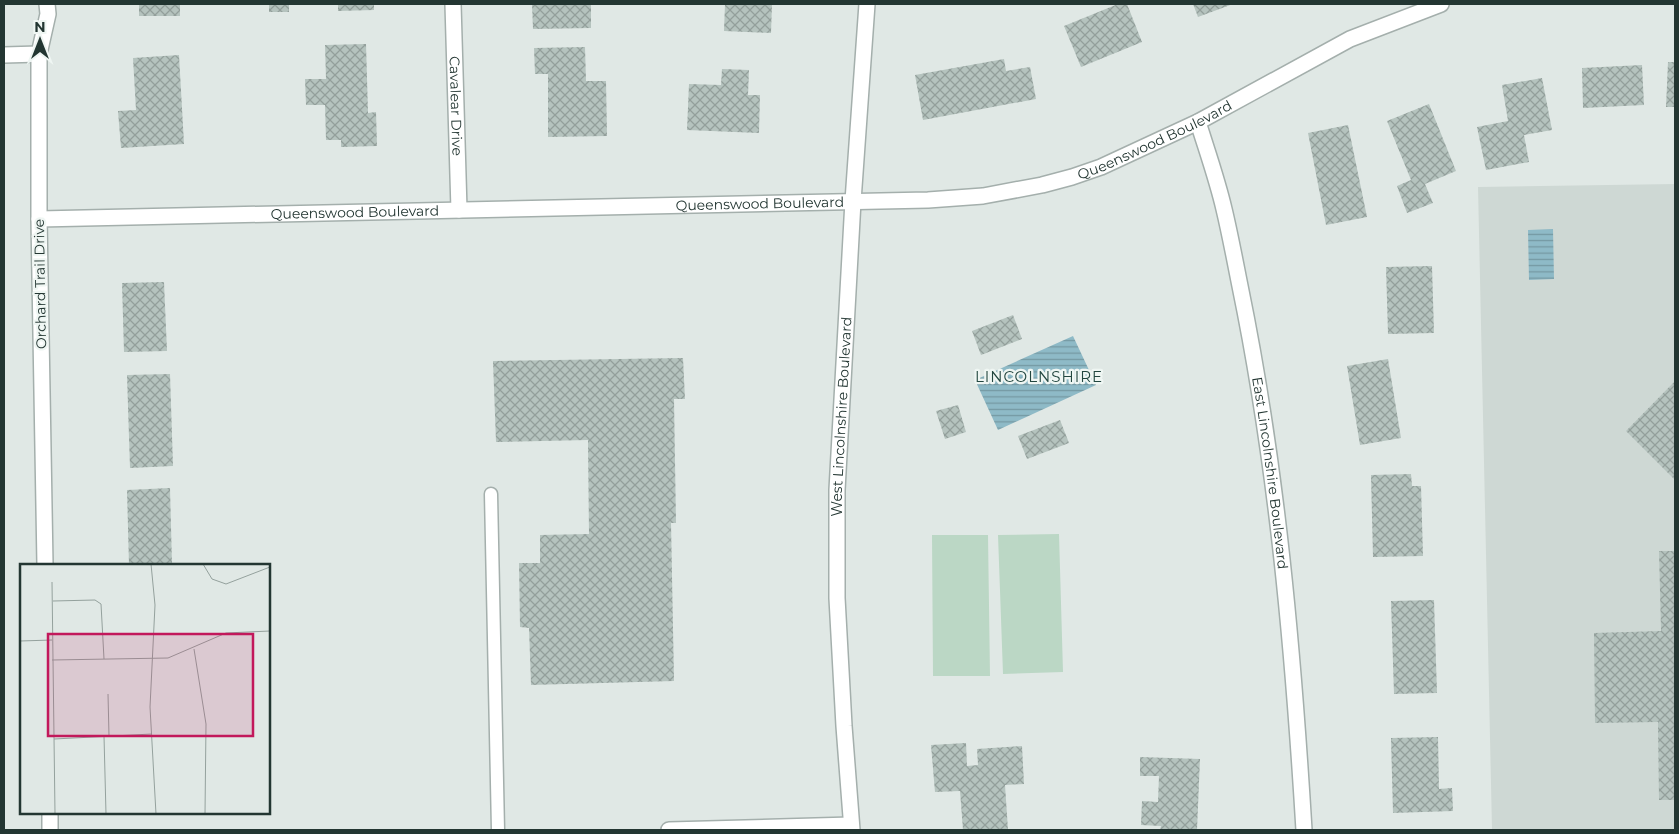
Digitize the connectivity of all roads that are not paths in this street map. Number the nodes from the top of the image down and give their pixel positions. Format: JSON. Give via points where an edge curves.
{"nodes":[{"id":1,"x":47,"y":4,"type":"edge"},
{"id":2,"x":453,"y":4,"type":"edge"},
{"id":3,"x":866,"y":4,"type":"edge"},
{"id":4,"x":1441,"y":4,"type":"edge"},
{"id":5,"x":39,"y":54,"type":"junction"},
{"id":6,"x":4,"y":55,"type":"edge"},
{"id":7,"x":1198,"y":122,"type":"junction"},
{"id":8,"x":853,"y":201,"type":"junction"},
{"id":9,"x":459,"y":210,"type":"junction"},
{"id":10,"x":39,"y":219,"type":"junction"},
{"id":11,"x":491,"y":494,"type":"dead end"},
{"id":12,"x":45,"y":564,"type":"edge"},
{"id":13,"x":50,"y":814,"type":"edge"},
{"id":14,"x":851,"y":827,"type":"edge"},
{"id":15,"x":50,"y":830,"type":"edge"},
{"id":16,"x":498,"y":830,"type":"edge"},
{"id":17,"x":669,"y":830,"type":"edge"},
{"id":18,"x":1304,"y":830,"type":"edge"}],
"edges":[{"from":1,"to":5,"type":"street","name":"Orchard Trail Drive","via":[[48,14]]},
{"from":2,"to":9,"type":"street","name":"Cavalear Drive"},
{"from":3,"to":8,"type":"street","name":"West Lincolnshire Boulevard"},
{"from":4,"to":7,"type":"street","name":"Queenswood Boulevard","via":[[1350,39]]},
{"from":5,"to":6,"type":"street"},
{"from":5,"to":10,"type":"street","name":"Orchard Trail Drive"},
{"from":7,"to":8,"type":"street","name":"Queenswood Boulevard","via":[[1101,167],[1042,185],[983,196]]},
{"from":7,"to":18,"type":"street","name":"East Lincolnshire Boulevard","via":[[1224,208],[1269,456],[1286,591]]},
{"from":8,"to":9,"type":"street","name":"Queenswood Boulevard"},
{"from":8,"to":14,"type":"street","name":"West Lincolnshire Boulevard","via":[[837,490],[837,598]]},
{"from":9,"to":10,"type":"street","name":"Queenswood Boulevard"},
{"from":10,"to":12,"type":"street","name":"Orchard Trail Drive"},
{"from":11,"to":16,"type":"lane"},
{"from":13,"to":15,"type":"street"},
{"from":14,"to":17,"type":"street"}]}
